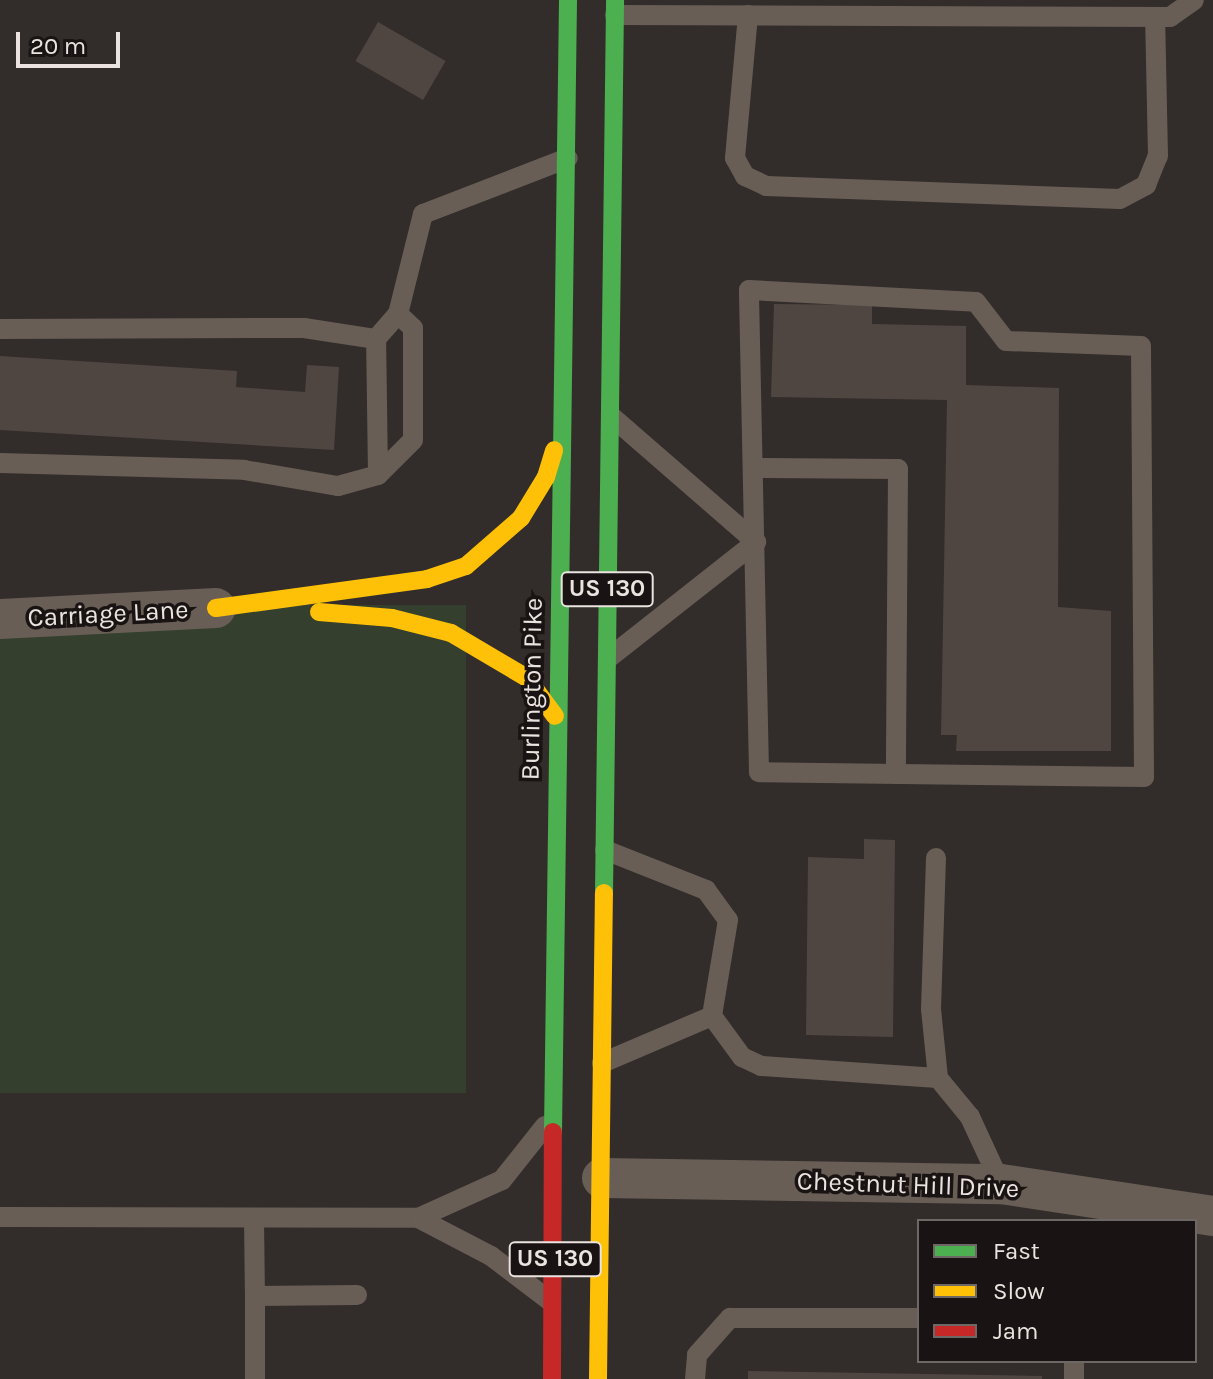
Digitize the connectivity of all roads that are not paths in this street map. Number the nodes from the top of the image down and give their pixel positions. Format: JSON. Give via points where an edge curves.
{"nodes":[{"id":1,"x":568,"y":0,"type":"edge"},
{"id":2,"x":1194,"y":0,"type":"edge"},
{"id":3,"x":615,"y":7,"type":"edge"},
{"id":4,"x":748,"y":15,"type":"junction"},
{"id":5,"x":1155,"y":17,"type":"junction"},
{"id":6,"x":568,"y":158,"type":"junction"},
{"id":7,"x":398,"y":314,"type":"junction"},
{"id":8,"x":0,"y":329,"type":"edge"},
{"id":9,"x":376,"y":339,"type":"junction"},
{"id":10,"x":565,"y":413,"type":"junction"},
{"id":11,"x":609,"y":415,"type":"junction"},
{"id":12,"x":0,"y":463,"type":"edge"},
{"id":13,"x":753,"y":468,"type":"junction"},
{"id":14,"x":378,"y":475,"type":"junction"},
{"id":15,"x":756,"y":542,"type":"junction"},
{"id":16,"x":216,"y":608,"type":"junction"},
{"id":17,"x":0,"y":619,"type":"edge"},
{"id":18,"x":607,"y":659,"type":"junction"},
{"id":19,"x":555,"y":716,"type":"junction"},
{"id":20,"x":896,"y":774,"type":"junction"},
{"id":21,"x":605,"y":850,"type":"junction"},
{"id":22,"x":936,"y":858,"type":"dead end"},
{"id":23,"x":712,"y":1016,"type":"junction"},
{"id":24,"x":602,"y":1063,"type":"junction"},
{"id":25,"x":938,"y":1078,"type":"junction"},
{"id":26,"x":557,"y":1108,"type":"junction"},
{"id":27,"x":602,"y":1178,"type":"junction"},
{"id":28,"x":1001,"y":1184,"type":"junction"},
{"id":29,"x":1081,"y":1209,"type":"edge"},
{"id":30,"x":1213,"y":1216,"type":"edge"},
{"id":31,"x":0,"y":1217,"type":"edge"},
{"id":32,"x":254,"y":1218,"type":"junction"},
{"id":33,"x":418,"y":1218,"type":"junction"},
{"id":34,"x":357,"y":1295,"type":"dead end"},
{"id":35,"x":255,"y":1296,"type":"junction"},
{"id":36,"x":554,"y":1304,"type":"junction"},
{"id":37,"x":917,"y":1318,"type":"edge"},
{"id":38,"x":255,"y":1379,"type":"edge"},
{"id":39,"x":552,"y":1379,"type":"edge"},
{"id":40,"x":598,"y":1379,"type":"edge"},
{"id":41,"x":695,"y":1379,"type":"edge"}],
"edges":[{"from":1,"to":6,"type":"highway","name":"Burlington Pike","number":"US 130"},
{"from":2,"to":5,"type":"lane","via":[[1170,17]]},
{"from":3,"to":4,"type":"lane"},
{"from":3,"to":11,"type":"highway","number":"US 130"},
{"from":4,"to":5,"type":"lane"},
{"from":4,"to":5,"type":"lane","via":[[735,158],[745,176],[766,186],[1120,199],[1146,185],[1158,156]]},
{"from":6,"to":7,"type":"lane","via":[[423,214]]},
{"from":6,"to":10,"type":"highway","name":"Burlington Pike","number":"US 130"},
{"from":7,"to":9,"type":"lane"},
{"from":7,"to":14,"type":"lane","via":[[413,328],[413,440]]},
{"from":8,"to":9,"type":"lane","via":[[304,328]]},
{"from":9,"to":14,"type":"lane"},
{"from":10,"to":16,"type":"highway","via":[[536,496],[492,547],[466,566],[427,579]]},
{"from":10,"to":19,"type":"highway","name":"Burlington Pike","number":"US 130"},
{"from":11,"to":15,"type":"lane"},
{"from":11,"to":18,"type":"highway","number":"US 130"},
{"from":12,"to":14,"type":"lane","via":[[244,470],[338,486]]},
{"from":13,"to":15,"type":"lane"},
{"from":13,"to":20,"type":"lane","via":[[898,469]]},
{"from":13,"to":20,"type":"lane","via":[[749,290],[976,302],[1006,341],[1141,346],[1144,777]]},
{"from":15,"to":18,"type":"lane"},
{"from":15,"to":20,"type":"lane","via":[[759,772]]},
{"from":16,"to":17,"type":"street","name":"Carriage Lane"},
{"from":16,"to":19,"type":"highway","via":[[373,616],[432,626],[510,665],[541,694]]},
{"from":18,"to":21,"type":"highway","number":"US 130"},
{"from":19,"to":26,"type":"highway","name":"Burlington Pike","number":"US 130"},
{"from":21,"to":23,"type":"lane","via":[[706,890],[728,920]]},
{"from":21,"to":24,"type":"highway","number":"US 130"},
{"from":22,"to":25,"type":"lane","via":[[931,1009]]},
{"from":23,"to":24,"type":"lane"},
{"from":23,"to":25,"type":"lane","via":[[742,1057],[761,1066]]},
{"from":24,"to":27,"type":"highway","number":"US 130"},
{"from":25,"to":28,"type":"lane","via":[[970,1117]]},
{"from":26,"to":33,"type":"lane","via":[[502,1180]]},
{"from":26,"to":36,"type":"highway","name":"Burlington Pike","number":"US 130"},
{"from":27,"to":28,"type":"street","name":"Chestnut Hill Drive"},
{"from":27,"to":40,"type":"highway","number":"US 130"},
{"from":28,"to":29,"type":"street","name":"Chestnut Hill Drive"},
{"from":29,"to":30,"type":"street","name":"Chestnut Hill Drive"},
{"from":31,"to":32,"type":"lane"},
{"from":32,"to":33,"type":"lane"},
{"from":32,"to":35,"type":"lane"},
{"from":33,"to":36,"type":"lane","via":[[491,1256]]},
{"from":34,"to":35,"type":"lane"},
{"from":35,"to":38,"type":"lane"},
{"from":36,"to":39,"type":"highway","name":"Burlington Pike","number":"US 130"},
{"from":37,"to":41,"type":"lane","via":[[730,1318],[697,1355]]}]}
